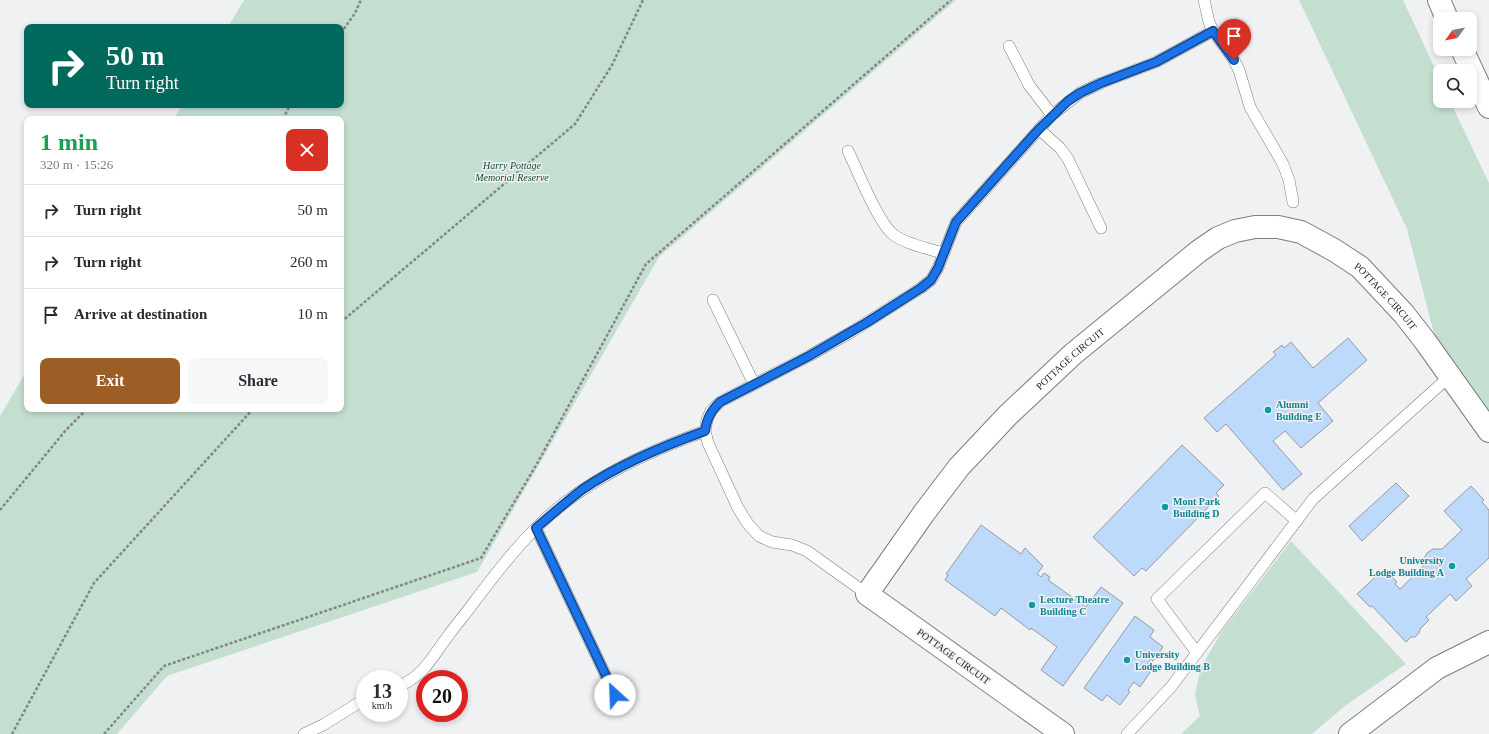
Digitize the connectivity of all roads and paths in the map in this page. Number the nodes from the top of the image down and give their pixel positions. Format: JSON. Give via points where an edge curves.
{"nodes":[{"id":1,"x":362,"y":0,"type":"edge"},
{"id":2,"x":643,"y":0,"type":"edge"},
{"id":3,"x":952,"y":0,"type":"edge"},
{"id":4,"x":1204,"y":0,"type":"edge"},
{"id":5,"x":1438,"y":0,"type":"edge"},
{"id":6,"x":1444,"y":12,"type":"edge"},
{"id":7,"x":344,"y":29,"type":"edge"},
{"id":8,"x":1213,"y":31,"type":"junction"},
{"id":9,"x":1008,"y":46,"type":"dead end"},
{"id":10,"x":1465,"y":56,"type":"edge"},
{"id":11,"x":1489,"y":107,"type":"edge"},
{"id":12,"x":1052,"y":115,"type":"junction"},
{"id":13,"x":1039,"y":129,"type":"junction"},
{"id":14,"x":848,"y":151,"type":"dead end"},
{"id":15,"x":1293,"y":202,"type":"dead end"},
{"id":16,"x":1101,"y":228,"type":"dead end"},
{"id":17,"x":943,"y":253,"type":"junction"},
{"id":18,"x":713,"y":300,"type":"dead end"},
{"id":19,"x":344,"y":319,"type":"edge"},
{"id":20,"x":1450,"y":376,"type":"junction"},
{"id":21,"x":754,"y":384,"type":"junction"},
{"id":22,"x":84,"y":412,"type":"edge"},
{"id":23,"x":249,"y":412,"type":"edge"},
{"id":24,"x":705,"y":431,"type":"junction"},
{"id":25,"x":1489,"y":431,"type":"edge"},
{"id":26,"x":0,"y":510,"type":"edge"},
{"id":27,"x":1297,"y":520,"type":"junction"},
{"id":28,"x":536,"y":528,"type":"junction"},
{"id":29,"x":867,"y":594,"type":"junction"},
{"id":30,"x":1489,"y":642,"type":"edge"},
{"id":31,"x":1197,"y":653,"type":"junction"},
{"id":32,"x":408,"y":682,"type":"edge"},
{"id":33,"x":615,"y":695,"type":"dead end"},
{"id":34,"x":356,"y":705,"type":"edge"},
{"id":35,"x":12,"y":734,"type":"edge"},
{"id":36,"x":104,"y":734,"type":"edge"},
{"id":37,"x":304,"y":734,"type":"edge"},
{"id":38,"x":1063,"y":734,"type":"edge"},
{"id":39,"x":1127,"y":734,"type":"edge"},
{"id":40,"x":1350,"y":734,"type":"edge"}],
"edges":[{"from":1,"to":7,"type":"path"},
{"from":2,"to":19,"type":"path","via":[[612,65],[575,124]]},
{"from":3,"to":36,"type":"path","via":[[646,264],[538,462],[481,558],[164,666]]},
{"from":4,"to":8,"type":"lane"},
{"from":5,"to":6,"type":"street"},
{"from":8,"to":12,"type":"lane","via":[[1156,62],[1080,93]]},
{"from":8,"to":15,"type":"lane","via":[[1234,60],[1250,107],[1283,164]]},
{"from":9,"to":12,"type":"lane","via":[[1029,85]]},
{"from":10,"to":11,"type":"street"},
{"from":12,"to":13,"type":"lane"},
{"from":13,"to":16,"type":"lane","via":[[1068,159]]},
{"from":13,"to":17,"type":"lane","via":[[956,222]]},
{"from":14,"to":17,"type":"lane","via":[[887,229],[894,236]]},
{"from":17,"to":21,"type":"lane","via":[[931,280],[907,298],[809,356]]},
{"from":18,"to":21,"type":"lane"},
{"from":20,"to":25,"type":"street","name":"POTTAGE CIRCUIT"},
{"from":20,"to":27,"type":"lane","via":[[1313,499]]},
{"from":20,"to":29,"type":"street","name":"POTTAGE CIRCUIT","via":[[1404,314],[1360,267],[1301,232],[1278,227],[1255,227],[1235,231],[1218,238],[1156,285],[1073,354],[1008,415],[959,467]]},
{"from":21,"to":24,"type":"lane","via":[[720,402],[711,410]]},
{"from":22,"to":26,"type":"path"},
{"from":23,"to":35,"type":"path","via":[[94,583]]},
{"from":24,"to":28,"type":"lane","via":[[619,468],[584,488]]},
{"from":24,"to":29,"type":"lane","via":[[738,508],[759,536],[807,551]]},
{"from":27,"to":31,"type":"lane"},
{"from":27,"to":31,"type":"lane","via":[[1264,493],[1157,599]]},
{"from":28,"to":32,"type":"lane","via":[[473,603],[432,661]]},
{"from":28,"to":33,"type":"lane"},
{"from":29,"to":38,"type":"street","name":"POTTAGE CIRCUIT"},
{"from":30,"to":40,"type":"street","via":[[1437,668]]},
{"from":31,"to":39,"type":"lane","via":[[1171,687]]},
{"from":34,"to":37,"type":"lane"}]}
